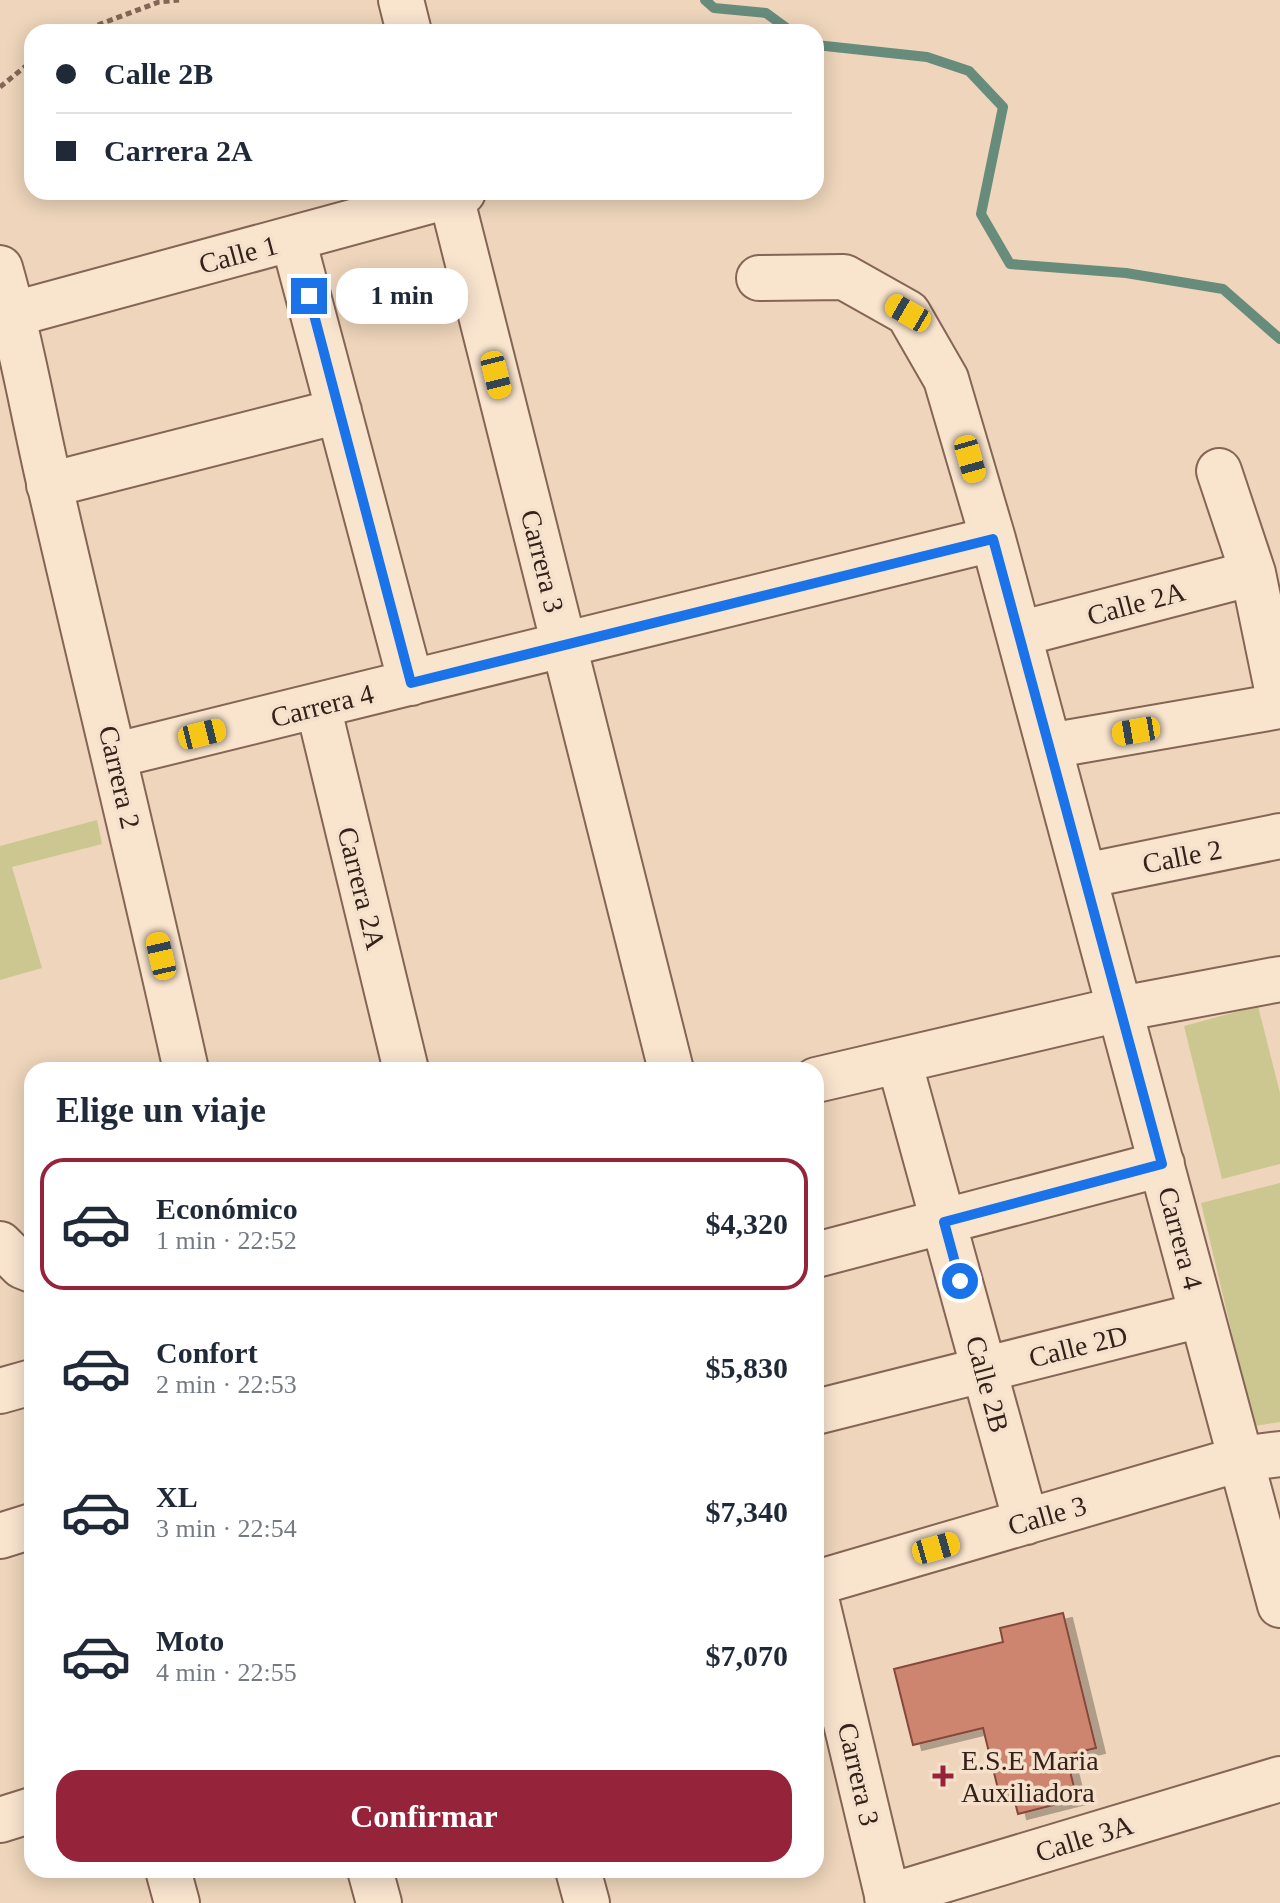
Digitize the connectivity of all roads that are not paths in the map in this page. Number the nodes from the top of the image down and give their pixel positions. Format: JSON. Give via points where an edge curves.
{"nodes":[{"id":1,"x":401,"y":0,"type":"edge"},
{"id":2,"x":407,"y":24,"type":"edge"},
{"id":3,"x":430,"y":200,"type":"edge"},
{"id":4,"x":457,"y":200,"type":"edge"},
{"id":5,"x":293,"y":239,"type":"junction"},
{"id":6,"x":0,"y":268,"type":"edge"},
{"id":7,"x":759,"y":278,"type":"dead end"},
{"id":8,"x":14,"y":314,"type":"junction"},
{"id":9,"x":339,"y":411,"type":"junction"},
{"id":10,"x":1219,"y":471,"type":"dead end"},
{"id":11,"x":49,"y":485,"type":"junction"},
{"id":12,"x":993,"y":539,"type":"junction"},
{"id":13,"x":1253,"y":573,"type":"junction"},
{"id":14,"x":1019,"y":634,"type":"junction"},
{"id":15,"x":564,"y":645,"type":"junction"},
{"id":16,"x":411,"y":683,"type":"junction"},
{"id":17,"x":1280,"y":705,"type":"edge"},
{"id":18,"x":318,"y":706,"type":"junction"},
{"id":19,"x":1049,"y":746,"type":"junction"},
{"id":20,"x":116,"y":755,"type":"junction"},
{"id":21,"x":1280,"y":836,"type":"edge"},
{"id":22,"x":1084,"y":876,"type":"junction"},
{"id":23,"x":1280,"y":979,"type":"edge"},
{"id":24,"x":1120,"y":1009,"type":"junction"},
{"id":25,"x":899,"y":1061,"type":"junction"},
{"id":26,"x":184,"y":1062,"type":"edge"},
{"id":27,"x":404,"y":1062,"type":"edge"},
{"id":28,"x":669,"y":1062,"type":"edge"},
{"id":29,"x":824,"y":1078,"type":"edge"},
{"id":30,"x":1162,"y":1164,"type":"junction"},
{"id":31,"x":944,"y":1222,"type":"junction"},
{"id":32,"x":824,"y":1253,"type":"edge"},
{"id":33,"x":1201,"y":1315,"type":"junction"},
{"id":34,"x":984,"y":1370,"type":"junction"},
{"id":35,"x":24,"y":1384,"type":"edge"},
{"id":36,"x":0,"y":1391,"type":"edge"},
{"id":37,"x":824,"y":1410,"type":"edge"},
{"id":38,"x":1260,"y":1456,"type":"edge"},
{"id":39,"x":1026,"y":1522,"type":"junction"},
{"id":40,"x":24,"y":1528,"type":"edge"},
{"id":41,"x":0,"y":1536,"type":"edge"},
{"id":42,"x":824,"y":1581,"type":"edge"},
{"id":43,"x":1280,"y":1605,"type":"edge"},
{"id":44,"x":824,"y":1632,"type":"edge"},
{"id":45,"x":1280,"y":1779,"type":"edge"},
{"id":46,"x":24,"y":1812,"type":"edge"},
{"id":47,"x":0,"y":1820,"type":"edge"},
{"id":48,"x":170,"y":1878,"type":"edge"},
{"id":49,"x":372,"y":1878,"type":"edge"},
{"id":50,"x":580,"y":1878,"type":"edge"},
{"id":51,"x":888,"y":1900,"type":"edge"},
{"id":52,"x":177,"y":1903,"type":"edge"},
{"id":53,"x":379,"y":1903,"type":"edge"},
{"id":54,"x":587,"y":1903,"type":"edge"}],
"edges":[{"from":1,"to":2,"type":"street"},
{"from":3,"to":5,"type":"street","name":"Calle 1"},
{"from":4,"to":15,"type":"street","name":"Carrera 3"},
{"from":5,"to":8,"type":"street","name":"Calle 1"},
{"from":5,"to":9,"type":"street"},
{"from":6,"to":8,"type":"street","name":"Carrera 2"},
{"from":7,"to":12,"type":"street","via":[[844,277],[908,313],[946,379]]},
{"from":8,"to":11,"type":"street","name":"Carrera 2"},
{"from":9,"to":11,"type":"street"},
{"from":9,"to":16,"type":"street"},
{"from":10,"to":13,"type":"street"},
{"from":11,"to":20,"type":"street","name":"Carrera 2"},
{"from":12,"to":14,"type":"street","name":"Carrera 4"},
{"from":12,"to":15,"type":"street","name":"Carrera 4"},
{"from":13,"to":14,"type":"street","name":"Calle 2A"},
{"from":13,"to":17,"type":"street"},
{"from":14,"to":19,"type":"street","name":"Carrera 4"},
{"from":15,"to":16,"type":"street","name":"Carrera 4"},
{"from":15,"to":28,"type":"street","name":"Carrera 3"},
{"from":16,"to":18,"type":"street","name":"Carrera 4"},
{"from":17,"to":19,"type":"street"},
{"from":18,"to":20,"type":"street","name":"Carrera 4"},
{"from":18,"to":27,"type":"street","name":"Carrera 2A"},
{"from":19,"to":22,"type":"street","name":"Carrera 4"},
{"from":20,"to":26,"type":"street","name":"Carrera 2"},
{"from":21,"to":22,"type":"street","name":"Calle 2"},
{"from":22,"to":24,"type":"street","name":"Carrera 4"},
{"from":23,"to":24,"type":"street"},
{"from":24,"to":25,"type":"street"},
{"from":24,"to":30,"type":"street","name":"Carrera 4"},
{"from":25,"to":29,"type":"street"},
{"from":25,"to":31,"type":"street","name":"Calle 2B"},
{"from":30,"to":31,"type":"street"},
{"from":30,"to":33,"type":"street","name":"Carrera 4"},
{"from":31,"to":32,"type":"street"},
{"from":31,"to":34,"type":"street","name":"Calle 2B"},
{"from":33,"to":34,"type":"street","name":"Calle 2D"},
{"from":33,"to":38,"type":"street","name":"Carrera 4"},
{"from":34,"to":37,"type":"street","name":"Calle 2D"},
{"from":34,"to":39,"type":"street","name":"Calle 2B"},
{"from":35,"to":36,"type":"street"},
{"from":38,"to":39,"type":"street","name":"Calle 3"},
{"from":38,"to":43,"type":"street","name":"Carrera 4"},
{"from":39,"to":42,"type":"street","name":"Calle 3"},
{"from":40,"to":41,"type":"street"},
{"from":44,"to":51,"type":"street","name":"Carrera 3"},
{"from":45,"to":51,"type":"street","name":"Calle 3A"},
{"from":46,"to":47,"type":"street"},
{"from":48,"to":52,"type":"street"},
{"from":49,"to":53,"type":"street"},
{"from":50,"to":54,"type":"street"}]}
